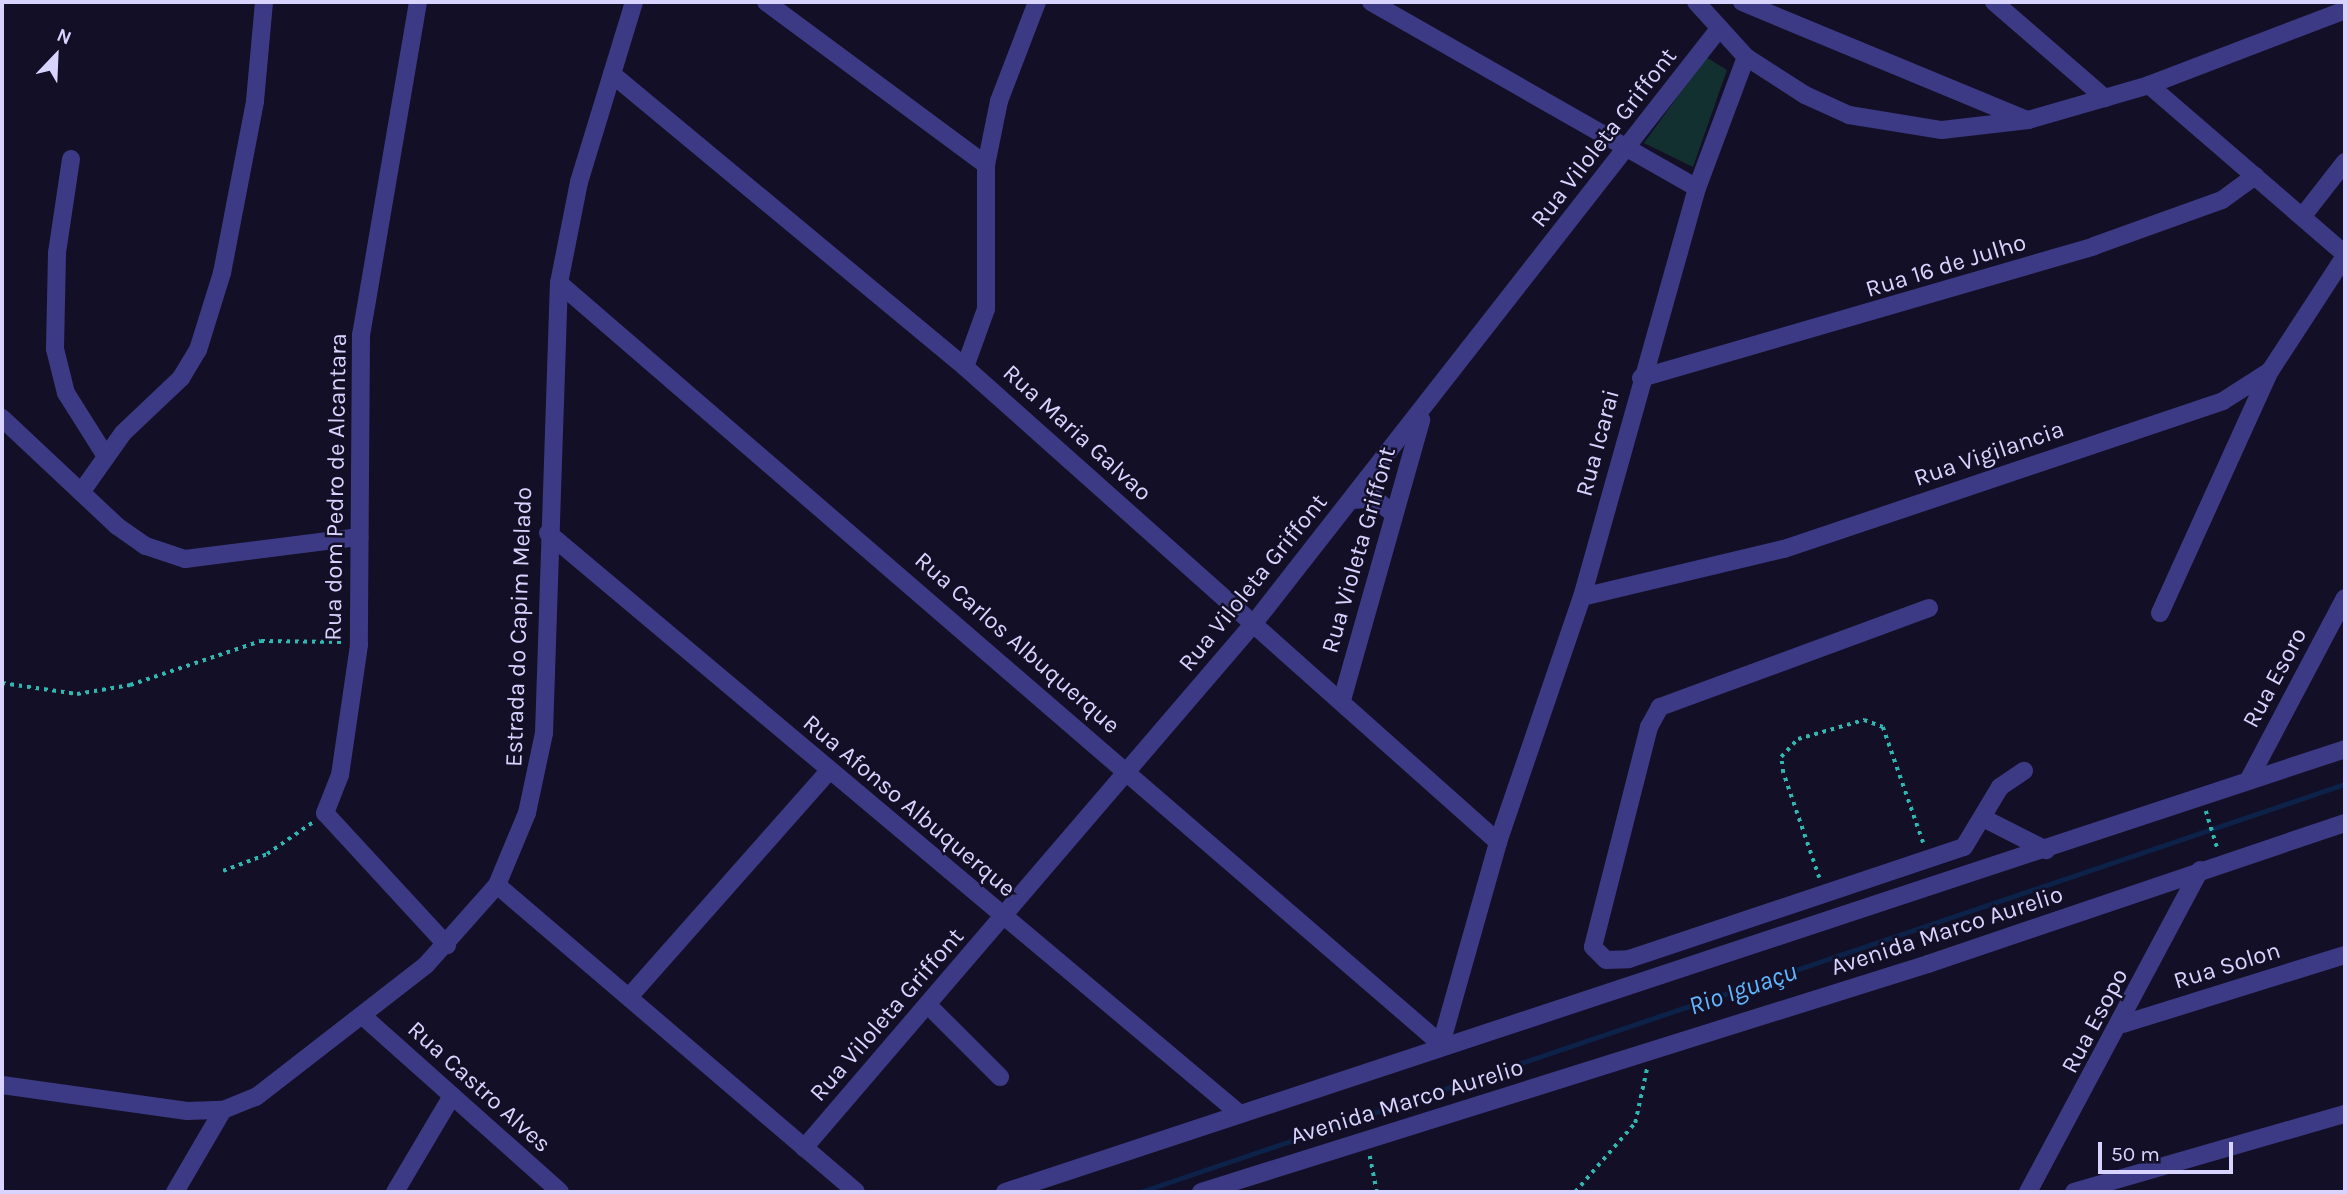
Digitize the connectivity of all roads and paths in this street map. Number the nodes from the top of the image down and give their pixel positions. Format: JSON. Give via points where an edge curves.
{"nodes":[{"id":1,"x":264,"y":2,"type":"edge"},
{"id":2,"x":418,"y":2,"type":"edge"},
{"id":3,"x":634,"y":2,"type":"edge"},
{"id":4,"x":766,"y":2,"type":"edge"},
{"id":5,"x":1037,"y":2,"type":"edge"},
{"id":6,"x":1371,"y":2,"type":"edge"},
{"id":7,"x":1696,"y":2,"type":"edge"},
{"id":8,"x":1742,"y":2,"type":"edge"},
{"id":9,"x":1994,"y":2,"type":"edge"},
{"id":10,"x":2345,"y":10,"type":"edge"},
{"id":11,"x":1718,"y":30,"type":"junction"},
{"id":12,"x":1746,"y":57,"type":"junction"},
{"id":13,"x":612,"y":74,"type":"junction"},
{"id":14,"x":2149,"y":85,"type":"junction"},
{"id":15,"x":2105,"y":98,"type":"junction"},
{"id":16,"x":2028,"y":120,"type":"junction"},
{"id":17,"x":1630,"y":145,"type":"junction"},
{"id":18,"x":71,"y":159,"type":"dead end"},
{"id":19,"x":2345,"y":162,"type":"edge"},
{"id":20,"x":986,"y":165,"type":"junction"},
{"id":21,"x":2255,"y":176,"type":"junction"},
{"id":22,"x":1697,"y":188,"type":"junction"},
{"id":23,"x":2302,"y":217,"type":"junction"},
{"id":24,"x":2345,"y":255,"type":"edge"},
{"id":25,"x":559,"y":282,"type":"junction"},
{"id":26,"x":965,"y":366,"type":"junction"},
{"id":27,"x":2270,"y":372,"type":"junction"},
{"id":28,"x":1641,"y":378,"type":"junction"},
{"id":29,"x":1423,"y":413,"type":"junction"},
{"id":30,"x":2,"y":418,"type":"edge"},
{"id":31,"x":105,"y":455,"type":"junction"},
{"id":32,"x":82,"y":491,"type":"junction"},
{"id":33,"x":1353,"y":500,"type":"junction"},
{"id":34,"x":1394,"y":514,"type":"junction"},
{"id":35,"x":548,"y":533,"type":"junction"},
{"id":36,"x":360,"y":537,"type":"junction"},
{"id":37,"x":1582,"y":597,"type":"junction"},
{"id":38,"x":2345,"y":598,"type":"edge"},
{"id":39,"x":1929,"y":608,"type":"dead end"},
{"id":40,"x":2160,"y":613,"type":"dead end"},
{"id":41,"x":1254,"y":623,"type":"junction"},
{"id":42,"x":359,"y":645,"type":"junction"},
{"id":43,"x":2,"y":683,"type":"edge"},
{"id":44,"x":1342,"y":699,"type":"junction"},
{"id":45,"x":2345,"y":749,"type":"edge"},
{"id":46,"x":830,"y":770,"type":"junction"},
{"id":47,"x":1128,"y":770,"type":"junction"},
{"id":48,"x":2024,"y":771,"type":"dead end"},
{"id":49,"x":2248,"y":781,"type":"junction"},
{"id":50,"x":2204,"y":805,"type":"dead end"},
{"id":51,"x":325,"y":813,"type":"junction"},
{"id":52,"x":1983,"y":818,"type":"junction"},
{"id":53,"x":2345,"y":823,"type":"edge"},
{"id":54,"x":1498,"y":842,"type":"junction"},
{"id":55,"x":2046,"y":850,"type":"junction"},
{"id":56,"x":2220,"y":854,"type":"dead end"},
{"id":57,"x":1928,"y":860,"type":"junction"},
{"id":58,"x":2200,"y":870,"type":"junction"},
{"id":59,"x":223,"y":871,"type":"dead end"},
{"id":60,"x":497,"y":885,"type":"junction"},
{"id":61,"x":1824,"y":893,"type":"junction"},
{"id":62,"x":1003,"y":918,"type":"junction"},
{"id":63,"x":447,"y":945,"type":"junction"},
{"id":64,"x":2345,"y":955,"type":"edge"},
{"id":65,"x":629,"y":997,"type":"junction"},
{"id":66,"x":928,"y":1005,"type":"junction"},
{"id":67,"x":365,"y":1018,"type":"junction"},
{"id":68,"x":2123,"y":1024,"type":"junction"},
{"id":69,"x":1441,"y":1044,"type":"junction"},
{"id":70,"x":1649,"y":1052,"type":"junction"},
{"id":71,"x":1000,"y":1077,"type":"dead end"},
{"id":72,"x":3,"y":1088,"type":"edge"},
{"id":73,"x":452,"y":1096,"type":"junction"},
{"id":74,"x":223,"y":1110,"type":"junction"},
{"id":75,"x":1240,"y":1114,"type":"junction"},
{"id":76,"x":2345,"y":1114,"type":"edge"},
{"id":77,"x":1367,"y":1141,"type":"junction"},
{"id":78,"x":804,"y":1148,"type":"junction"},
{"id":79,"x":175,"y":1192,"type":"edge"},
{"id":80,"x":396,"y":1192,"type":"edge"},
{"id":81,"x":560,"y":1192,"type":"edge"},
{"id":82,"x":856,"y":1192,"type":"edge"},
{"id":83,"x":1005,"y":1192,"type":"edge"},
{"id":84,"x":1201,"y":1192,"type":"edge"},
{"id":85,"x":1377,"y":1192,"type":"edge"},
{"id":86,"x":1575,"y":1192,"type":"edge"},
{"id":87,"x":2028,"y":1192,"type":"edge"},
{"id":88,"x":2074,"y":1192,"type":"edge"}],
"edges":[{"from":1,"to":31,"type":"street","via":[[255,101],[209,319],[181,378]]},
{"from":2,"to":36,"type":"street","name":"Rua dom Pedro de Alcantara","via":[[361,334]]},
{"from":3,"to":13,"type":"street","name":"Estrada do Capim Melado"},
{"from":4,"to":20,"type":"street"},
{"from":5,"to":20,"type":"street","via":[[999,101]]},
{"from":6,"to":17,"type":"street"},
{"from":7,"to":11,"type":"street"},
{"from":8,"to":16,"type":"street"},
{"from":9,"to":15,"type":"street"},
{"from":10,"to":14,"type":"street"},
{"from":11,"to":12,"type":"street"},
{"from":11,"to":17,"type":"street","name":"Rua Viloleta Griffont"},
{"from":12,"to":16,"type":"street","via":[[1805,95],[1872,120],[1942,130]]},
{"from":12,"to":22,"type":"street","name":"Rua Icarai"},
{"from":13,"to":25,"type":"street","name":"Estrada do Capim Melado","via":[[579,182]]},
{"from":13,"to":26,"type":"street","name":"Rua Maria Galvao"},
{"from":14,"to":15,"type":"street"},
{"from":14,"to":21,"type":"street"},
{"from":15,"to":16,"type":"street"},
{"from":17,"to":22,"type":"street"},
{"from":17,"to":29,"type":"street","name":"Rua Viloleta Griffont"},
{"from":18,"to":31,"type":"street","via":[[57,253],[55,349],[66,393]]},
{"from":19,"to":23,"type":"street"},
{"from":20,"to":26,"type":"street","via":[[986,309]]},
{"from":21,"to":23,"type":"street"},
{"from":21,"to":28,"type":"street","name":"Rua 16 de Julho","via":[[2222,200],[2106,242]]},
{"from":22,"to":28,"type":"street","name":"Rua Icarai"},
{"from":23,"to":24,"type":"street"},
{"from":24,"to":27,"type":"street","name":"Rua Vigilancia"},
{"from":25,"to":35,"type":"street","name":"Estrada do Capim Melado"},
{"from":25,"to":47,"type":"street","name":"Rua Carlos Albuquerque"},
{"from":26,"to":41,"type":"street","name":"Rua Maria Galvao"},
{"from":27,"to":37,"type":"street","name":"Rua Vigilancia","via":[[2223,401],[1797,544],[1696,574]]},
{"from":27,"to":40,"type":"street"},
{"from":28,"to":37,"type":"street","name":"Rua Icarai"},
{"from":29,"to":33,"type":"street","name":"Rua Viloleta Griffont"},
{"from":29,"to":34,"type":"street","name":"Rua Violeta Griffont"},
{"from":30,"to":32,"type":"street"},
{"from":31,"to":32,"type":"street"},
{"from":32,"to":36,"type":"street","via":[[146,545],[185,559]]},
{"from":33,"to":34,"type":"street","via":[[1374,498]]},
{"from":33,"to":41,"type":"street","name":"Rua Viloleta Griffont"},
{"from":34,"to":44,"type":"street","name":"Rua Violeta Griffont"},
{"from":35,"to":46,"type":"street","name":"Rua Afonso Albuquerque"},
{"from":35,"to":60,"type":"street","name":"Estrada do Capim Melado","via":[[538,775]]},
{"from":36,"to":42,"type":"street","name":"Rua dom Pedro de Alcantara"},
{"from":37,"to":54,"type":"street","name":"Rua Icarai"},
{"from":38,"to":49,"type":"street","name":"Rua Esoro"},
{"from":39,"to":61,"type":"street","via":[[1660,707],[1649,727],[1593,947],[1606,960],[1629,958]]},
{"from":41,"to":44,"type":"street","name":"Rua Maria Galvao"},
{"from":41,"to":47,"type":"street","name":"Rua Viloleta Griffont"},
{"from":42,"to":43,"type":"path","via":[[261,641],[130,685],[77,694]]},
{"from":42,"to":51,"type":"street","name":"Rua dom Pedro de Alcantara","via":[[340,775]]},
{"from":44,"to":54,"type":"street","name":"Rua Maria Galvao"},
{"from":45,"to":49,"type":"street","name":"Avenida Marco Aurelio"},
{"from":46,"to":62,"type":"street","name":"Rua Afonso Albuquerque"},
{"from":46,"to":65,"type":"street"},
{"from":47,"to":62,"type":"street","name":"Rua Viloleta Griffont"},
{"from":47,"to":69,"type":"street","name":"Rua Carlos Albuquerque"},
{"from":48,"to":52,"type":"street","via":[[2000,787]]},
{"from":49,"to":55,"type":"street","name":"Avenida Marco Aurelio"},
{"from":50,"to":56,"type":"path"},
{"from":51,"to":59,"type":"path","via":[[267,854]]},
{"from":51,"to":63,"type":"street"},
{"from":52,"to":55,"type":"street"},
{"from":52,"to":57,"type":"street","via":[[1964,846]]},
{"from":53,"to":58,"type":"street","name":"Avenida Marco Aurelio"},
{"from":54,"to":69,"type":"street","name":"Rua Icarai"},
{"from":55,"to":69,"type":"street","name":"Avenida Marco Aurelio"},
{"from":57,"to":61,"type":"street"},
{"from":57,"to":61,"type":"path","via":[[1883,727],[1864,720],[1798,739],[1781,758],[1783,773]]},
{"from":58,"to":68,"type":"street","name":"Rua Esopo"},
{"from":58,"to":70,"type":"street","name":"Avenida Marco Aurelio"},
{"from":60,"to":63,"type":"street","name":"Estrada do Capim Melado"},
{"from":60,"to":65,"type":"street"},
{"from":62,"to":66,"type":"street","name":"Rua Viloleta Griffont"},
{"from":62,"to":75,"type":"street","name":"Rua Afonso Albuquerque"},
{"from":63,"to":67,"type":"street","name":"Estrada do Capim Melado"},
{"from":64,"to":68,"type":"street","name":"Rua Solon"},
{"from":65,"to":78,"type":"street"},
{"from":66,"to":71,"type":"street"},
{"from":66,"to":78,"type":"street","name":"Rua Viloleta Griffont"},
{"from":67,"to":73,"type":"street","name":"Rua Castro Alves"},
{"from":67,"to":74,"type":"street","name":"Estrada do Capim Melado","via":[[290,1076]]},
{"from":68,"to":87,"type":"street","name":"Rua Esopo"},
{"from":69,"to":75,"type":"street","name":"Avenida Marco Aurelio"},
{"from":70,"to":77,"type":"street","name":"Avenida Marco Aurelio"},
{"from":70,"to":86,"type":"path","via":[[1635,1123]]},
{"from":72,"to":74,"type":"street","name":"Estrada do Capim Melado","via":[[145,1107]]},
{"from":73,"to":80,"type":"street"},
{"from":73,"to":81,"type":"street","name":"Rua Castro Alves"},
{"from":74,"to":79,"type":"street"},
{"from":75,"to":83,"type":"street","name":"Avenida Marco Aurelio"},
{"from":76,"to":88,"type":"street"},
{"from":77,"to":84,"type":"street","name":"Avenida Marco Aurelio"},
{"from":77,"to":85,"type":"path"},
{"from":78,"to":82,"type":"street"}]}
